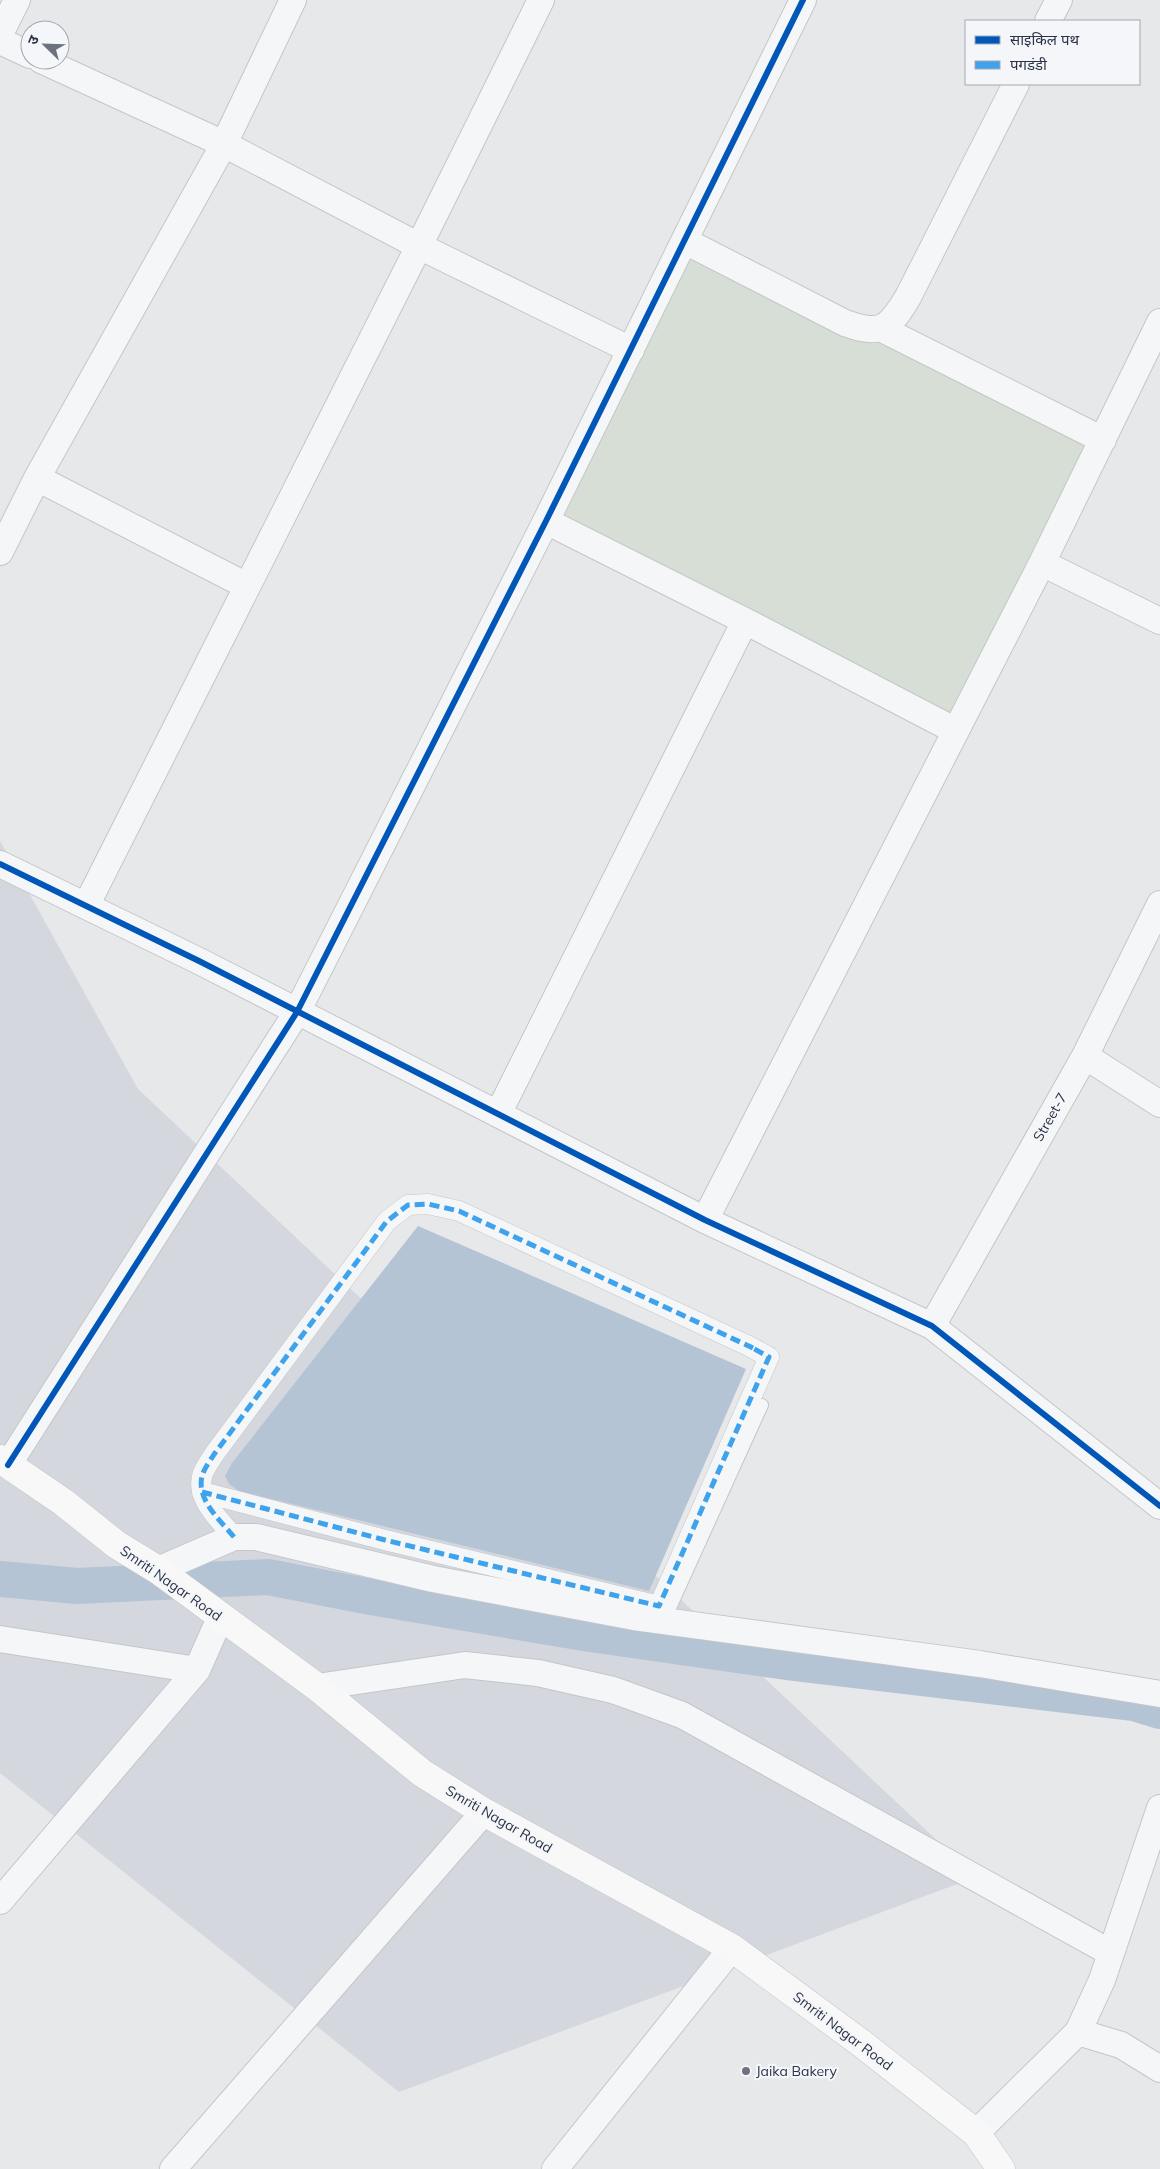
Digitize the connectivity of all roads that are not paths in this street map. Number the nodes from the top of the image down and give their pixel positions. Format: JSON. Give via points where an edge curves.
{"nodes":[{"id":1,"x":17,"y":0,"type":"edge"},
{"id":2,"x":293,"y":0,"type":"edge"},
{"id":3,"x":541,"y":0,"type":"edge"},
{"id":4,"x":803,"y":0,"type":"edge"},
{"id":5,"x":1058,"y":0,"type":"edge"},
{"id":6,"x":1048,"y":20,"type":"edge"},
{"id":7,"x":0,"y":34,"type":"edge"},
{"id":8,"x":0,"y":41,"type":"edge"},
{"id":9,"x":20,"y":50,"type":"edge"},
{"id":10,"x":63,"y":70,"type":"edge"},
{"id":11,"x":1015,"y":85,"type":"edge"},
{"id":12,"x":224,"y":144,"type":"junction"},
{"id":13,"x":685,"y":241,"type":"junction"},
{"id":14,"x":419,"y":246,"type":"junction"},
{"id":15,"x":1160,"y":322,"type":"edge"},
{"id":16,"x":882,"y":330,"type":"junction"},
{"id":17,"x":631,"y":350,"type":"junction"},
{"id":18,"x":1103,"y":440,"type":"junction"},
{"id":19,"x":37,"y":478,"type":"junction"},
{"id":20,"x":546,"y":521,"type":"junction"},
{"id":21,"x":0,"y":552,"type":"edge"},
{"id":22,"x":1042,"y":563,"type":"junction"},
{"id":23,"x":247,"y":586,"type":"junction"},
{"id":24,"x":745,"y":621,"type":"junction"},
{"id":25,"x":1160,"y":621,"type":"edge"},
{"id":26,"x":956,"y":731,"type":"junction"},
{"id":27,"x":0,"y":864,"type":"edge"},
{"id":28,"x":1160,"y":904,"type":"edge"},
{"id":29,"x":86,"y":906,"type":"junction"},
{"id":30,"x":297,"y":1012,"type":"junction"},
{"id":31,"x":1085,"y":1056,"type":"junction"},
{"id":32,"x":1160,"y":1104,"type":"edge"},
{"id":33,"x":498,"y":1114,"type":"junction"},
{"id":34,"x":705,"y":1220,"type":"junction"},
{"id":35,"x":932,"y":1326,"type":"junction"},
{"id":36,"x":762,"y":1405,"type":"dead end"},
{"id":37,"x":4,"y":1462,"type":"edge"},
{"id":38,"x":202,"y":1492,"type":"junction"},
{"id":39,"x":1160,"y":1506,"type":"edge"},
{"id":40,"x":234,"y":1537,"type":"junction"},
{"id":41,"x":158,"y":1570,"type":"junction"},
{"id":42,"x":220,"y":1618,"type":"junction"},
{"id":43,"x":664,"y":1621,"type":"junction"},
{"id":44,"x":0,"y":1639,"type":"edge"},
{"id":45,"x":197,"y":1670,"type":"junction"},
{"id":46,"x":316,"y":1687,"type":"junction"},
{"id":47,"x":1160,"y":1694,"type":"edge"},
{"id":48,"x":1160,"y":1808,"type":"edge"},
{"id":49,"x":484,"y":1812,"type":"junction"},
{"id":50,"x":0,"y":1901,"type":"edge"},
{"id":51,"x":732,"y":1948,"type":"junction"},
{"id":52,"x":1111,"y":1953,"type":"junction"},
{"id":53,"x":1078,"y":2032,"type":"junction"},
{"id":54,"x":1160,"y":2069,"type":"edge"},
{"id":55,"x":976,"y":2133,"type":"junction"},
{"id":56,"x":173,"y":2169,"type":"edge"},
{"id":57,"x":555,"y":2169,"type":"edge"},
{"id":58,"x":1001,"y":2169,"type":"edge"}],
"edges":[{"from":1,"to":7,"type":"street"},
{"from":2,"to":12,"type":"street"},
{"from":3,"to":14,"type":"street"},
{"from":4,"to":13,"type":"street"},
{"from":5,"to":6,"type":"street"},
{"from":8,"to":9,"type":"street"},
{"from":10,"to":12,"type":"street"},
{"from":11,"to":16,"type":"street","via":[[908,297],[895,319]]},
{"from":12,"to":14,"type":"street"},
{"from":12,"to":19,"type":"street"},
{"from":13,"to":16,"type":"street","via":[[845,323],[863,330]]},
{"from":13,"to":17,"type":"street"},
{"from":14,"to":17,"type":"street"},
{"from":14,"to":23,"type":"street"},
{"from":15,"to":18,"type":"street"},
{"from":16,"to":18,"type":"street"},
{"from":17,"to":20,"type":"street"},
{"from":18,"to":22,"type":"street"},
{"from":19,"to":21,"type":"street"},
{"from":19,"to":23,"type":"street"},
{"from":20,"to":24,"type":"street"},
{"from":20,"to":30,"type":"street"},
{"from":22,"to":25,"type":"street"},
{"from":22,"to":26,"type":"street"},
{"from":23,"to":29,"type":"street"},
{"from":24,"to":26,"type":"street"},
{"from":24,"to":33,"type":"street"},
{"from":26,"to":34,"type":"street"},
{"from":27,"to":29,"type":"street"},
{"from":28,"to":31,"type":"street","name":"Street-7"},
{"from":29,"to":30,"type":"street"},
{"from":30,"to":33,"type":"street"},
{"from":30,"to":37,"type":"street"},
{"from":31,"to":32,"type":"street"},
{"from":31,"to":35,"type":"street","name":"Street-7"},
{"from":33,"to":34,"type":"street"},
{"from":34,"to":35,"type":"street"},
{"from":35,"to":39,"type":"street"},
{"from":36,"to":43,"type":"lane"},
{"from":37,"to":41,"type":"main road","name":"Smriti Nagar Road","via":[[63,1502],[117,1545]]},
{"from":38,"to":38,"type":"street","via":[[203,1475],[215,1453],[387,1221],[408,1205],[428,1204],[459,1211],[770,1357],[660,1606]]},
{"from":38,"to":40,"type":"street","via":[[208,1506]]},
{"from":40,"to":41,"type":"street"},
{"from":40,"to":43,"type":"street","via":[[256,1537],[433,1579]]},
{"from":41,"to":42,"type":"main road","name":"Smriti Nagar Road"},
{"from":42,"to":45,"type":"street"},
{"from":42,"to":46,"type":"main road","name":"Smriti Nagar Road"},
{"from":43,"to":47,"type":"street","via":[[980,1664]]},
{"from":44,"to":45,"type":"street"},
{"from":45,"to":50,"type":"street"},
{"from":46,"to":49,"type":"main road","name":"Smriti Nagar Road","via":[[422,1773]]},
{"from":46,"to":52,"type":"street","via":[[465,1665],[538,1673],[614,1690],[682,1715]]},
{"from":48,"to":52,"type":"street"},
{"from":49,"to":51,"type":"main road","name":"Smriti Nagar Road"},
{"from":49,"to":56,"type":"street"},
{"from":51,"to":55,"type":"main road","name":"Smriti Nagar Road"},
{"from":51,"to":57,"type":"street"},
{"from":52,"to":53,"type":"street"},
{"from":53,"to":54,"type":"street","via":[[1121,2045]]},
{"from":53,"to":55,"type":"street"},
{"from":55,"to":58,"type":"main road","name":"Smriti Nagar Road"}]}
